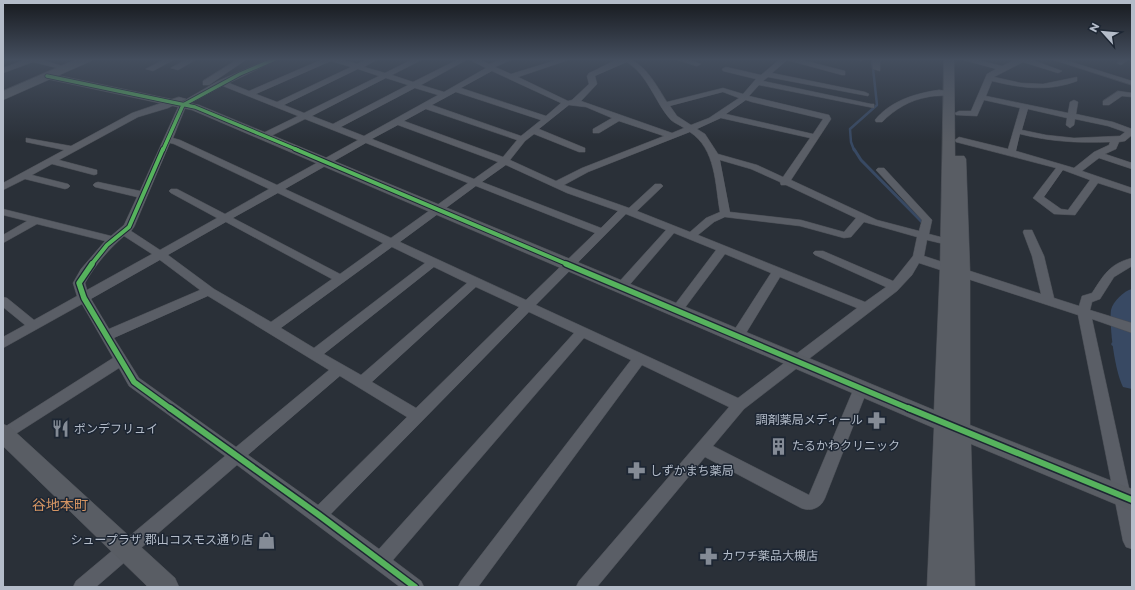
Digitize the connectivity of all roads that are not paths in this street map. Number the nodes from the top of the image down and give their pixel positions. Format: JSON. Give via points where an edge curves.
{"nodes":[{"id":1,"x":24,"y":87,"type":"edge"},
{"id":2,"x":99,"y":87,"type":"edge"},
{"id":3,"x":203,"y":87,"type":"edge"},
{"id":4,"x":214,"y":87,"type":"edge"},
{"id":5,"x":230,"y":87,"type":"edge"},
{"id":6,"x":266,"y":87,"type":"edge"},
{"id":7,"x":315,"y":87,"type":"edge"},
{"id":8,"x":364,"y":87,"type":"edge"},
{"id":9,"x":412,"y":87,"type":"edge"},
{"id":10,"x":420,"y":87,"type":"edge"},
{"id":11,"x":459,"y":87,"type":"edge"},
{"id":12,"x":533,"y":87,"type":"edge"},
{"id":13,"x":590,"y":87,"type":"edge"},
{"id":14,"x":653,"y":87,"type":"edge"},
{"id":15,"x":754,"y":87,"type":"edge"},
{"id":16,"x":795,"y":87,"type":"edge"},
{"id":17,"x":817,"y":87,"type":"edge"},
{"id":18,"x":948,"y":87,"type":"edge"},
{"id":19,"x":959,"y":87,"type":"edge"},
{"id":20,"x":985,"y":87,"type":"edge"},
{"id":21,"x":455,"y":89,"type":"junction"},
{"id":22,"x":948,"y":93,"type":"junction"},
{"id":23,"x":249,"y":94,"type":"junction"},
{"id":24,"x":865,"y":94,"type":"dead end"},
{"id":25,"x":445,"y":95,"type":"junction"},
{"id":26,"x":1132,"y":95,"type":"edge"},
{"id":27,"x":3,"y":96,"type":"edge"},
{"id":28,"x":980,"y":97,"type":"junction"},
{"id":29,"x":744,"y":98,"type":"junction"},
{"id":30,"x":1074,"y":102,"type":"dead end"},
{"id":31,"x":180,"y":103,"type":"junction"},
{"id":32,"x":571,"y":103,"type":"junction"},
{"id":33,"x":1106,"y":103,"type":"dead end"},
{"id":34,"x":277,"y":105,"type":"junction"},
{"id":35,"x":664,"y":105,"type":"junction"},
{"id":36,"x":426,"y":106,"type":"junction"},
{"id":37,"x":871,"y":106,"type":"dead end"},
{"id":38,"x":1025,"y":106,"type":"junction"},
{"id":39,"x":959,"y":113,"type":"junction"},
{"id":40,"x":720,"y":115,"type":"junction"},
{"id":41,"x":304,"y":116,"type":"junction"},
{"id":42,"x":1072,"y":116,"type":"junction"},
{"id":43,"x":618,"y":118,"type":"junction"},
{"id":44,"x":547,"y":119,"type":"junction"},
{"id":45,"x":879,"y":120,"type":"dead end"},
{"id":46,"x":398,"y":122,"type":"junction"},
{"id":47,"x":1070,"y":125,"type":"dead end"},
{"id":48,"x":334,"y":127,"type":"junction"},
{"id":49,"x":533,"y":130,"type":"junction"},
{"id":50,"x":691,"y":130,"type":"junction"},
{"id":51,"x":1017,"y":130,"type":"junction"},
{"id":52,"x":596,"y":131,"type":"dead end"},
{"id":53,"x":1132,"y":132,"type":"edge"},
{"id":54,"x":264,"y":136,"type":"junction"},
{"id":55,"x":674,"y":136,"type":"junction"},
{"id":56,"x":815,"y":137,"type":"junction"},
{"id":57,"x":522,"y":138,"type":"junction"},
{"id":58,"x":1116,"y":139,"type":"junction"},
{"id":59,"x":29,"y":140,"type":"dead end"},
{"id":60,"x":167,"y":140,"type":"junction"},
{"id":61,"x":366,"y":140,"type":"junction"},
{"id":62,"x":959,"y":140,"type":"junction"},
{"id":63,"x":72,"y":149,"type":"junction"},
{"id":64,"x":582,"y":150,"type":"dead end"},
{"id":65,"x":1011,"y":154,"type":"junction"},
{"id":66,"x":1097,"y":154,"type":"junction"},
{"id":67,"x":715,"y":156,"type":"junction"},
{"id":68,"x":50,"y":161,"type":"junction"},
{"id":69,"x":505,"y":161,"type":"junction"},
{"id":70,"x":326,"y":162,"type":"junction"},
{"id":71,"x":1132,"y":166,"type":"edge"},
{"id":72,"x":1061,"y":167,"type":"junction"},
{"id":73,"x":880,"y":170,"type":"dead end"},
{"id":74,"x":94,"y":172,"type":"dead end"},
{"id":75,"x":1075,"y":172,"type":"junction"},
{"id":76,"x":24,"y":176,"type":"junction"},
{"id":77,"x":1096,"y":179,"type":"junction"},
{"id":78,"x":475,"y":183,"type":"junction"},
{"id":79,"x":784,"y":183,"type":"junction"},
{"id":80,"x":98,"y":185,"type":"dead end"},
{"id":81,"x":556,"y":185,"type":"junction"},
{"id":82,"x":65,"y":186,"type":"dead end"},
{"id":83,"x":658,"y":186,"type":"dead end"},
{"id":84,"x":3,"y":187,"type":"edge"},
{"id":85,"x":278,"y":189,"type":"junction"},
{"id":86,"x":174,"y":191,"type":"dead end"},
{"id":87,"x":1132,"y":191,"type":"edge"},
{"id":88,"x":143,"y":194,"type":"junction"},
{"id":89,"x":438,"y":209,"type":"junction"},
{"id":90,"x":628,"y":211,"type":"junction"},
{"id":91,"x":3,"y":212,"type":"edge"},
{"id":92,"x":726,"y":214,"type":"junction"},
{"id":93,"x":226,"y":218,"type":"junction"},
{"id":94,"x":862,"y":218,"type":"junction"},
{"id":95,"x":36,"y":220,"type":"junction"},
{"id":96,"x":672,"y":229,"type":"junction"},
{"id":97,"x":125,"y":232,"type":"junction"},
{"id":98,"x":602,"y":232,"type":"junction"},
{"id":99,"x":1028,"y":232,"type":"dead end"},
{"id":100,"x":690,"y":236,"type":"junction"},
{"id":101,"x":924,"y":236,"type":"junction"},
{"id":102,"x":3,"y":240,"type":"edge"},
{"id":103,"x":113,"y":240,"type":"junction"},
{"id":104,"x":392,"y":242,"type":"junction"},
{"id":105,"x":948,"y":242,"type":"junction"},
{"id":106,"x":723,"y":249,"type":"junction"},
{"id":107,"x":819,"y":253,"type":"dead end"},
{"id":108,"x":162,"y":256,"type":"junction"},
{"id":109,"x":919,"y":258,"type":"junction"},
{"id":110,"x":433,"y":262,"type":"junction"},
{"id":111,"x":1132,"y":262,"type":"edge"},
{"id":112,"x":570,"y":265,"type":"junction"},
{"id":113,"x":955,"y":269,"type":"junction"},
{"id":114,"x":777,"y":272,"type":"junction"},
{"id":115,"x":341,"y":279,"type":"junction"},
{"id":116,"x":476,"y":281,"type":"junction"},
{"id":117,"x":622,"y":286,"type":"junction"},
{"id":118,"x":894,"y":286,"type":"junction"},
{"id":119,"x":209,"y":291,"type":"junction"},
{"id":120,"x":84,"y":298,"type":"junction"},
{"id":121,"x":1048,"y":300,"type":"junction"},
{"id":122,"x":3,"y":301,"type":"edge"},
{"id":123,"x":528,"y":306,"type":"junction"},
{"id":124,"x":868,"y":308,"type":"junction"},
{"id":125,"x":677,"y":310,"type":"junction"},
{"id":126,"x":1084,"y":312,"type":"junction"},
{"id":127,"x":34,"y":326,"type":"junction"},
{"id":128,"x":272,"y":328,"type":"junction"},
{"id":129,"x":1132,"y":328,"type":"edge"},
{"id":130,"x":582,"y":332,"type":"junction"},
{"id":131,"x":738,"y":335,"type":"junction"},
{"id":132,"x":106,"y":336,"type":"junction"},
{"id":133,"x":3,"y":343,"type":"edge"},
{"id":134,"x":315,"y":354,"type":"junction"},
{"id":135,"x":640,"y":358,"type":"junction"},
{"id":136,"x":120,"y":360,"type":"junction"},
{"id":137,"x":796,"y":360,"type":"junction"},
{"id":138,"x":339,"y":369,"type":"junction"},
{"id":139,"x":362,"y":383,"type":"junction"},
{"id":140,"x":861,"y":388,"type":"junction"},
{"id":141,"x":739,"y":406,"type":"junction"},
{"id":142,"x":418,"y":416,"type":"junction"},
{"id":143,"x":944,"y":423,"type":"junction"},
{"id":144,"x":960,"y":430,"type":"junction"},
{"id":145,"x":3,"y":435,"type":"edge"},
{"id":146,"x":702,"y":448,"type":"junction"},
{"id":147,"x":237,"y":456,"type":"junction"},
{"id":148,"x":1127,"y":498,"type":"edge"},
{"id":149,"x":320,"y":515,"type":"junction"},
{"id":150,"x":1132,"y":541,"type":"edge"},
{"id":151,"x":127,"y":549,"type":"junction"},
{"id":152,"x":380,"y":561,"type":"junction"},
{"id":153,"x":82,"y":587,"type":"edge"},
{"id":154,"x":166,"y":587,"type":"edge"},
{"id":155,"x":414,"y":587,"type":"edge"},
{"id":156,"x":467,"y":587,"type":"edge"},
{"id":157,"x":585,"y":587,"type":"edge"},
{"id":158,"x":940,"y":587,"type":"edge"},
{"id":159,"x":962,"y":587,"type":"edge"}],
"edges":[{"from":1,"to":27,"type":"main road"},
{"from":2,"to":31,"type":"street"},
{"from":3,"to":31,"type":"street"},
{"from":4,"to":31,"type":"street"},
{"from":5,"to":23,"type":"street"},
{"from":6,"to":23,"type":"street"},
{"from":7,"to":34,"type":"street"},
{"from":8,"to":41,"type":"street"},
{"from":9,"to":48,"type":"street"},
{"from":10,"to":25,"type":"street"},
{"from":11,"to":21,"type":"street"},
{"from":12,"to":32,"type":"street"},
{"from":13,"to":32,"type":"street"},
{"from":14,"to":35,"type":"street"},
{"from":15,"to":29,"type":"street"},
{"from":16,"to":37,"type":"street"},
{"from":17,"to":24,"type":"street"},
{"from":18,"to":22,"type":"street"},
{"from":19,"to":39,"type":"street"},
{"from":20,"to":28,"type":"street"},
{"from":21,"to":25,"type":"street"},
{"from":21,"to":44,"type":"street"},
{"from":22,"to":45,"type":"street","via":[[927,94],[896,106]]},
{"from":22,"to":105,"type":"street"},
{"from":23,"to":34,"type":"street"},
{"from":25,"to":36,"type":"street"},
{"from":26,"to":33,"type":"street","via":[[1121,93]]},
{"from":28,"to":38,"type":"street"},
{"from":28,"to":39,"type":"street","via":[[973,114]]},
{"from":29,"to":35,"type":"street","via":[[722,90]]},
{"from":29,"to":40,"type":"street"},
{"from":29,"to":56,"type":"street","via":[[826,117]]},
{"from":30,"to":42,"type":"street"},
{"from":31,"to":54,"type":"street"},
{"from":31,"to":60,"type":"street"},
{"from":31,"to":63,"type":"street","via":[[135,115]]},
{"from":32,"to":43,"type":"street"},
{"from":32,"to":44,"type":"street"},
{"from":34,"to":41,"type":"street"},
{"from":35,"to":50,"type":"street","via":[[674,118]]},
{"from":36,"to":46,"type":"street"},
{"from":36,"to":57,"type":"street"},
{"from":38,"to":42,"type":"street"},
{"from":38,"to":51,"type":"street"},
{"from":39,"to":62,"type":"street"},
{"from":40,"to":50,"type":"street"},
{"from":40,"to":56,"type":"street"},
{"from":41,"to":48,"type":"street"},
{"from":41,"to":54,"type":"street"},
{"from":42,"to":47,"type":"street"},
{"from":42,"to":53,"type":"street","via":[[1110,124]]},
{"from":43,"to":52,"type":"street"},
{"from":43,"to":55,"type":"street"},
{"from":44,"to":49,"type":"street"},
{"from":46,"to":61,"type":"street"},
{"from":46,"to":69,"type":"street"},
{"from":48,"to":61,"type":"street"},
{"from":49,"to":57,"type":"street"},
{"from":49,"to":64,"type":"street"},
{"from":50,"to":55,"type":"street"},
{"from":50,"to":67,"type":"street","via":[[702,136]]},
{"from":51,"to":58,"type":"street","via":[[1070,141]]},
{"from":51,"to":65,"type":"street"},
{"from":53,"to":58,"type":"street","via":[[1125,138]]},
{"from":54,"to":70,"type":"street"},
{"from":55,"to":81,"type":"street","via":[[585,170]]},
{"from":56,"to":79,"type":"street"},
{"from":57,"to":69,"type":"street"},
{"from":58,"to":66,"type":"street","via":[[1112,147]]},
{"from":59,"to":63,"type":"street"},
{"from":60,"to":85,"type":"street","via":[[177,142]]},
{"from":60,"to":88,"type":"street"},
{"from":61,"to":70,"type":"street"},
{"from":61,"to":78,"type":"street"},
{"from":62,"to":65,"type":"street"},
{"from":62,"to":113,"type":"street"},
{"from":63,"to":68,"type":"street"},
{"from":65,"to":72,"type":"street"},
{"from":66,"to":71,"type":"street"},
{"from":66,"to":75,"type":"street"},
{"from":67,"to":79,"type":"street","via":[[754,167]]},
{"from":67,"to":92,"type":"street"},
{"from":68,"to":74,"type":"street"},
{"from":68,"to":76,"type":"street"},
{"from":69,"to":78,"type":"street"},
{"from":69,"to":81,"type":"street"},
{"from":70,"to":85,"type":"street"},
{"from":70,"to":89,"type":"street"},
{"from":72,"to":75,"type":"street"},
{"from":72,"to":77,"type":"street","via":[[1038,198],[1058,212],[1071,213]]},
{"from":73,"to":101,"type":"street","via":[[926,218]]},
{"from":75,"to":77,"type":"street"},
{"from":76,"to":82,"type":"street"},
{"from":76,"to":84,"type":"street"},
{"from":77,"to":87,"type":"street"},
{"from":78,"to":89,"type":"street"},
{"from":78,"to":98,"type":"street"},
{"from":79,"to":94,"type":"street"},
{"from":80,"to":88,"type":"street"},
{"from":81,"to":90,"type":"street"},
{"from":83,"to":90,"type":"street"},
{"from":85,"to":93,"type":"street"},
{"from":85,"to":104,"type":"street"},
{"from":86,"to":93,"type":"street"},
{"from":88,"to":97,"type":"street","via":[[130,227]]},
{"from":89,"to":104,"type":"street"},
{"from":89,"to":112,"type":"street"},
{"from":90,"to":96,"type":"street"},
{"from":90,"to":98,"type":"street"},
{"from":91,"to":95,"type":"street"},
{"from":92,"to":94,"type":"street","via":[[801,223],[847,235]]},
{"from":92,"to":100,"type":"street","via":[[710,220]]},
{"from":93,"to":108,"type":"street"},
{"from":93,"to":115,"type":"street"},
{"from":94,"to":101,"type":"street"},
{"from":95,"to":102,"type":"street"},
{"from":95,"to":103,"type":"street"},
{"from":96,"to":100,"type":"street"},
{"from":96,"to":117,"type":"street"},
{"from":97,"to":103,"type":"street"},
{"from":97,"to":108,"type":"street"},
{"from":98,"to":112,"type":"street"},
{"from":99,"to":121,"type":"street","via":[[1038,256]]},
{"from":100,"to":106,"type":"street"},
{"from":101,"to":105,"type":"street"},
{"from":101,"to":109,"type":"street","via":[[920,243]]},
{"from":103,"to":120,"type":"street","via":[[85,272],[79,283]]},
{"from":104,"to":110,"type":"street"},
{"from":104,"to":115,"type":"street"},
{"from":105,"to":113,"type":"street"},
{"from":106,"to":114,"type":"street"},
{"from":106,"to":125,"type":"street"},
{"from":107,"to":118,"type":"street"},
{"from":108,"to":119,"type":"street"},
{"from":108,"to":120,"type":"street"},
{"from":109,"to":113,"type":"street"},
{"from":109,"to":118,"type":"street"},
{"from":110,"to":116,"type":"street"},
{"from":110,"to":134,"type":"street"},
{"from":111,"to":126,"type":"street","via":[[1110,274],[1099,294],[1086,299]]},
{"from":112,"to":117,"type":"street"},
{"from":112,"to":123,"type":"street"},
{"from":113,"to":121,"type":"street"},
{"from":113,"to":143,"type":"street"},
{"from":113,"to":144,"type":"street"},
{"from":114,"to":124,"type":"street"},
{"from":114,"to":131,"type":"street"},
{"from":115,"to":128,"type":"street"},
{"from":116,"to":123,"type":"street"},
{"from":116,"to":139,"type":"street"},
{"from":117,"to":125,"type":"street"},
{"from":118,"to":124,"type":"street"},
{"from":119,"to":128,"type":"street"},
{"from":119,"to":132,"type":"street"},
{"from":120,"to":127,"type":"street"},
{"from":120,"to":132,"type":"street"},
{"from":121,"to":126,"type":"street"},
{"from":122,"to":127,"type":"street"},
{"from":123,"to":130,"type":"street"},
{"from":123,"to":142,"type":"street"},
{"from":124,"to":137,"type":"street"},
{"from":125,"to":131,"type":"street"},
{"from":126,"to":129,"type":"street"},
{"from":126,"to":148,"type":"street"},
{"from":127,"to":133,"type":"street"},
{"from":128,"to":134,"type":"street"},
{"from":130,"to":135,"type":"street"},
{"from":130,"to":152,"type":"street"},
{"from":131,"to":137,"type":"street"},
{"from":132,"to":136,"type":"street"},
{"from":134,"to":138,"type":"street"},
{"from":135,"to":141,"type":"street"},
{"from":135,"to":156,"type":"street"},
{"from":136,"to":145,"type":"street"},
{"from":136,"to":147,"type":"street","via":[[134,382]]},
{"from":137,"to":140,"type":"street"},
{"from":137,"to":141,"type":"street"},
{"from":138,"to":139,"type":"street"},
{"from":138,"to":147,"type":"street"},
{"from":139,"to":142,"type":"street"},
{"from":140,"to":143,"type":"street"},
{"from":140,"to":146,"type":"street","via":[[817,498],[811,503]]},
{"from":141,"to":146,"type":"street"},
{"from":142,"to":149,"type":"street"},
{"from":143,"to":144,"type":"street"},
{"from":143,"to":158,"type":"street"},
{"from":144,"to":148,"type":"street"},
{"from":144,"to":159,"type":"street"},
{"from":145,"to":151,"type":"street"},
{"from":146,"to":157,"type":"street"},
{"from":147,"to":149,"type":"street"},
{"from":147,"to":151,"type":"street"},
{"from":148,"to":150,"type":"street"},
{"from":149,"to":152,"type":"street"},
{"from":151,"to":153,"type":"street"},
{"from":151,"to":154,"type":"street"},
{"from":152,"to":155,"type":"street"}]}
